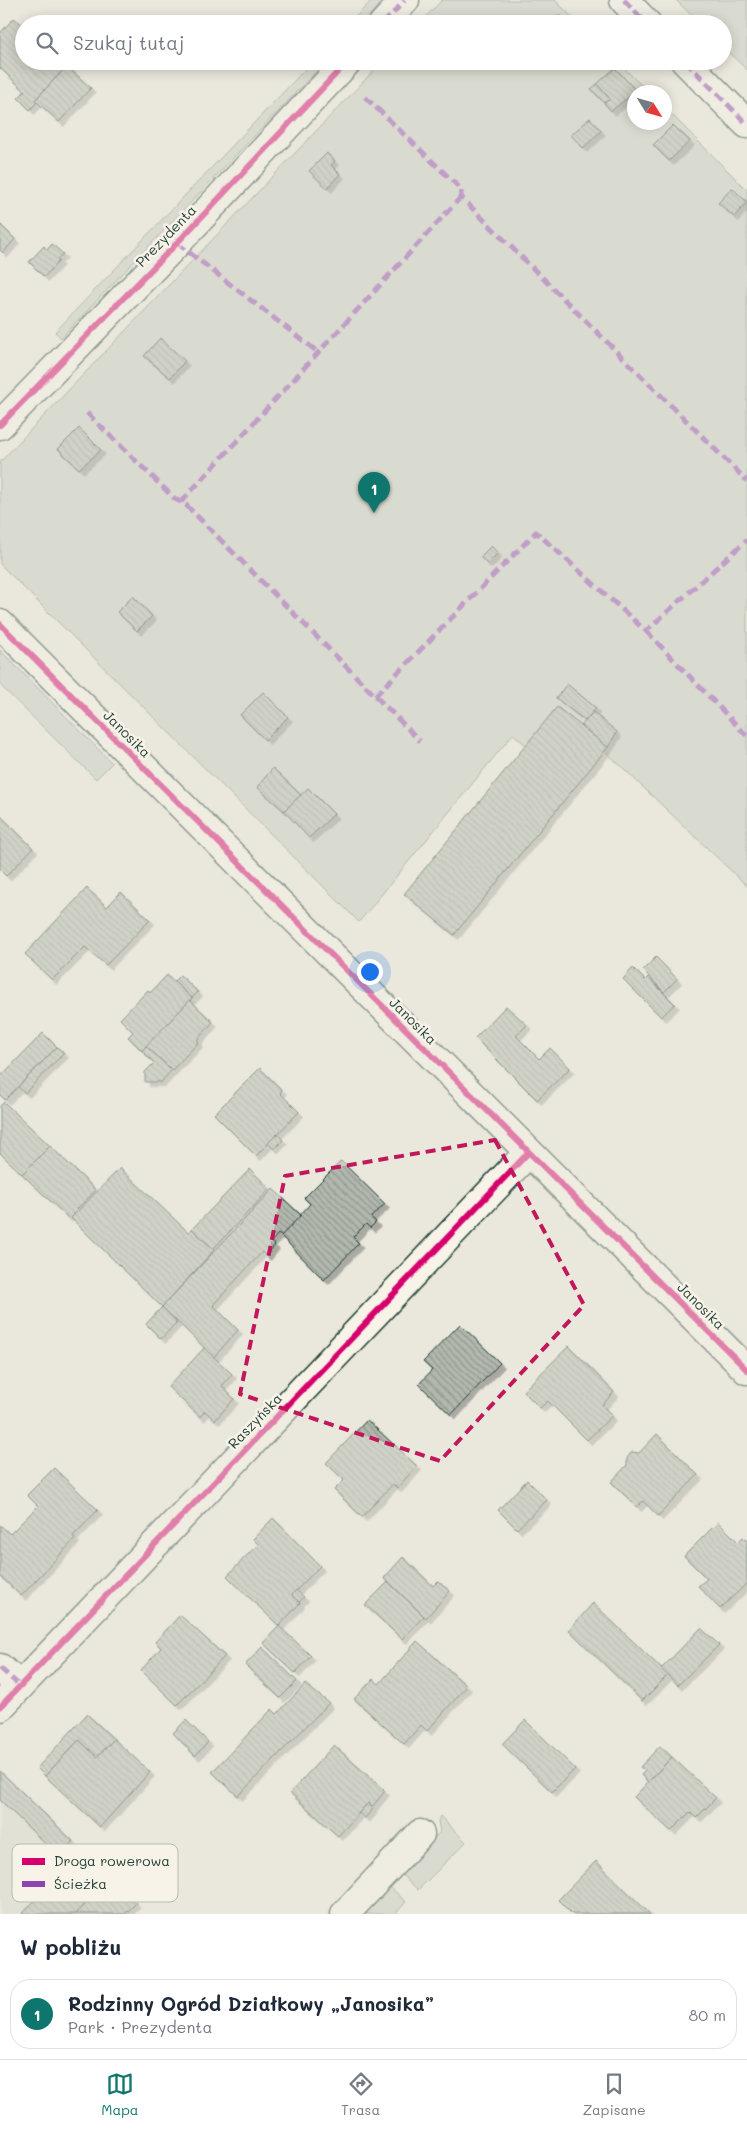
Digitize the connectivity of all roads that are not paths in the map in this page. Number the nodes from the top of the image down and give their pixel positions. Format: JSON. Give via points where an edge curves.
{"nodes":[{"id":1,"x":405,"y":0,"type":"edge"},
{"id":2,"x":624,"y":0,"type":"edge"},
{"id":3,"x":391,"y":15,"type":"edge"},
{"id":4,"x":638,"y":15,"type":"edge"},
{"id":5,"x":340,"y":70,"type":"edge"},
{"id":6,"x":694,"y":70,"type":"edge"},
{"id":7,"x":747,"y":124,"type":"edge"},
{"id":8,"x":0,"y":425,"type":"edge"},
{"id":9,"x":0,"y":624,"type":"edge"},
{"id":10,"x":528,"y":1153,"type":"junction"},
{"id":11,"x":747,"y":1370,"type":"edge"},
{"id":12,"x":0,"y":1668,"type":"edge"},
{"id":13,"x":20,"y":1686,"type":"junction"},
{"id":14,"x":0,"y":1707,"type":"edge"},
{"id":15,"x":420,"y":1834,"type":"dead end"},
{"id":16,"x":345,"y":1914,"type":"edge"}],
"edges":[{"from":1,"to":3,"type":"street"},
{"from":2,"to":4,"type":"street"},
{"from":5,"to":8,"type":"street","name":"Prezydenta"},
{"from":6,"to":7,"type":"street"},
{"from":9,"to":10,"type":"street","name":"Janosika"},
{"from":10,"to":11,"type":"street","name":"Janosika"},
{"from":10,"to":13,"type":"street","name":"Raszyńska"},
{"from":12,"to":13,"type":"street"},
{"from":13,"to":14,"type":"street","name":"Raszyńska"},
{"from":15,"to":16,"type":"street"}]}
